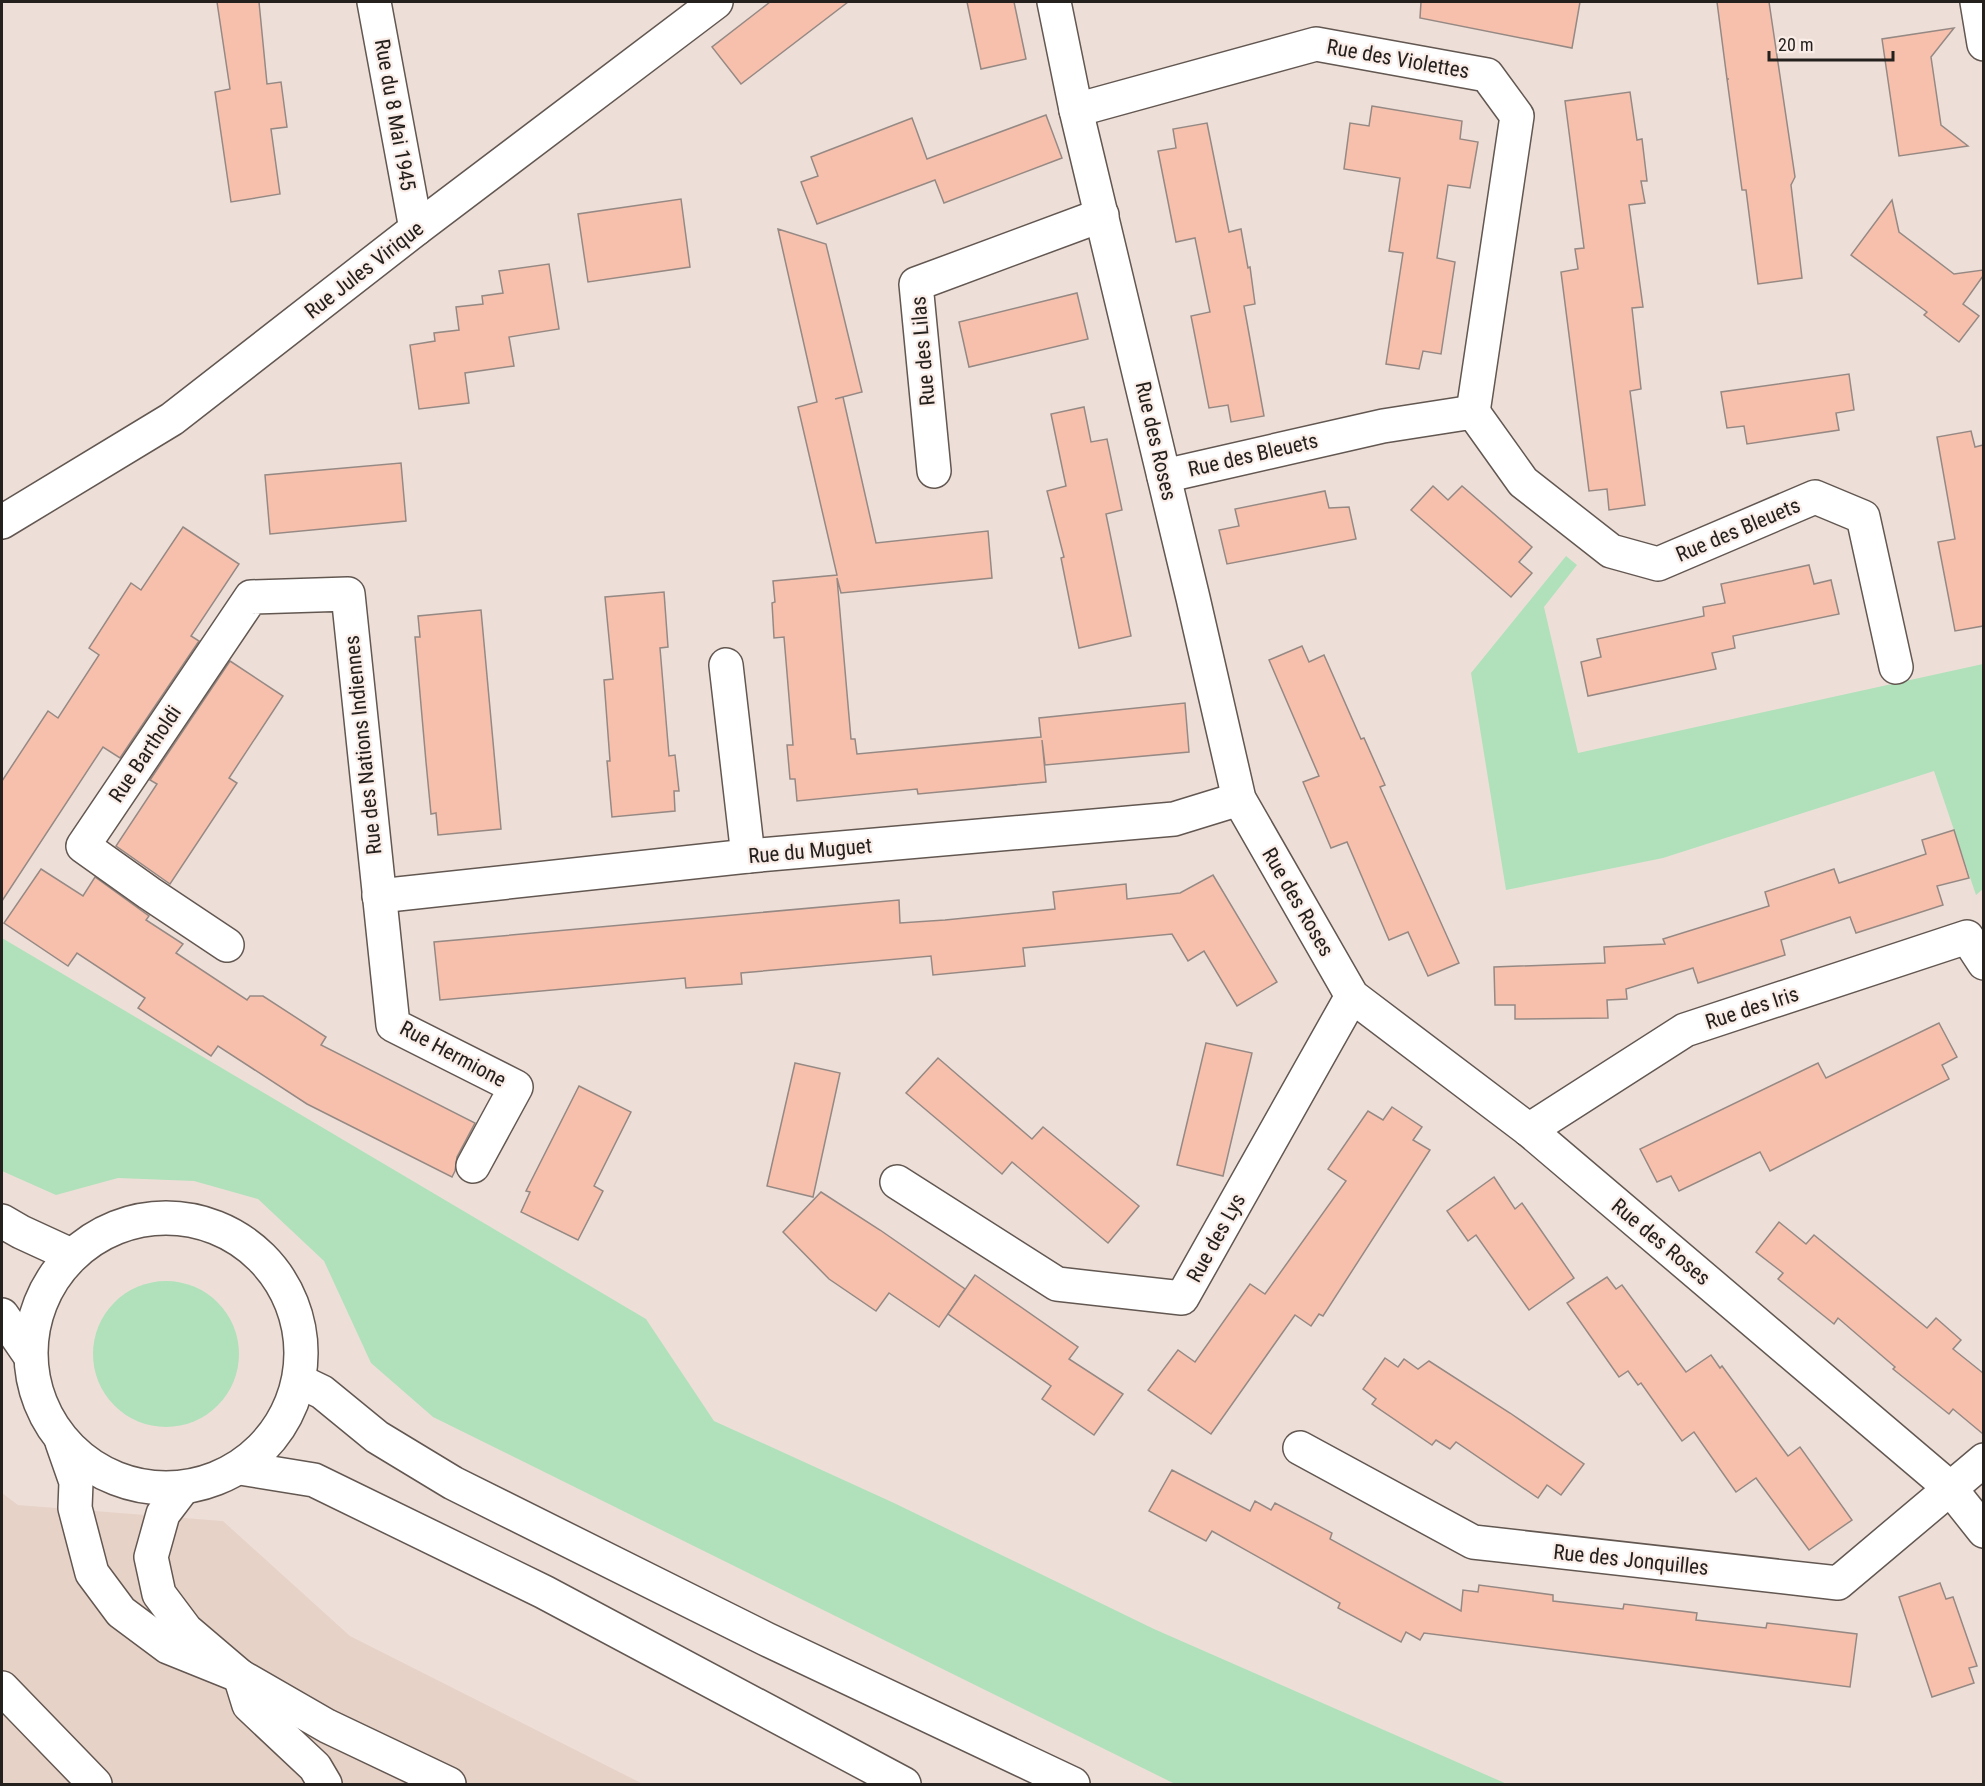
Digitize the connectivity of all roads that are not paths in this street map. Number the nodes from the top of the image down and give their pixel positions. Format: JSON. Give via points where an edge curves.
{"nodes":[{"id":1,"x":374,"y":2,"type":"edge"},
{"id":2,"x":716,"y":2,"type":"edge"},
{"id":3,"x":1054,"y":2,"type":"edge"},
{"id":4,"x":1977,"y":2,"type":"edge"},
{"id":5,"x":1983,"y":44,"type":"edge"},
{"id":6,"x":1076,"y":110,"type":"junction"},
{"id":7,"x":1102,"y":215,"type":"junction"},
{"id":8,"x":416,"y":229,"type":"junction"},
{"id":9,"x":1473,"y":412,"type":"junction"},
{"id":10,"x":934,"y":471,"type":"dead end"},
{"id":11,"x":1164,"y":476,"type":"junction"},
{"id":12,"x":2,"y":522,"type":"edge"},
{"id":13,"x":348,"y":594,"type":"joint"},
{"id":14,"x":726,"y":665,"type":"dead end"},
{"id":15,"x":1896,"y":667,"type":"dead end"},
{"id":16,"x":1239,"y":798,"type":"junction"},
{"id":17,"x":748,"y":856,"type":"junction"},
{"id":18,"x":379,"y":896,"type":"junction"},
{"id":19,"x":227,"y":945,"type":"dead end"},
{"id":20,"x":1983,"y":963,"type":"edge"},
{"id":21,"x":1352,"y":996,"type":"junction"},
{"id":22,"x":1529,"y":1130,"type":"junction"},
{"id":23,"x":473,"y":1166,"type":"dead end"},
{"id":24,"x":897,"y":1182,"type":"dead end"},
{"id":25,"x":2,"y":1221,"type":"edge"},
{"id":26,"x":71,"y":1254,"type":"junction"},
{"id":27,"x":2,"y":1315,"type":"edge"},
{"id":28,"x":29,"y":1354,"type":"junction"},
{"id":29,"x":299,"y":1381,"type":"junction"},
{"id":30,"x":62,"y":1442,"type":"junction"},
{"id":31,"x":1300,"y":1448,"type":"dead end"},
{"id":32,"x":1983,"y":1460,"type":"edge"},
{"id":33,"x":240,"y":1468,"type":"junction"},
{"id":34,"x":1949,"y":1487,"type":"junction"},
{"id":35,"x":182,"y":1489,"type":"junction"},
{"id":36,"x":1983,"y":1531,"type":"edge"},
{"id":37,"x":240,"y":1676,"type":"junction"},
{"id":38,"x":2,"y":1688,"type":"edge"},
{"id":39,"x":95,"y":1785,"type":"edge"},
{"id":40,"x":325,"y":1785,"type":"edge"},
{"id":41,"x":449,"y":1785,"type":"edge"},
{"id":42,"x":904,"y":1785,"type":"edge"},
{"id":43,"x":1073,"y":1785,"type":"edge"}],
"edges":[{"from":1,"to":8,"type":"main road","name":"Rue du 8 Mai 1945"},
{"from":2,"to":8,"type":"main road","name":"Rue Jules Virique"},
{"from":3,"to":6,"type":"main road","name":"Rue des Roses"},
{"from":4,"to":5,"type":"main road"},
{"from":6,"to":7,"type":"main road","name":"Rue des Roses"},
{"from":6,"to":9,"type":"main road","name":"Rue des Violettes","via":[[1316,44],[1487,75],[1517,116]]},
{"from":7,"to":10,"type":"main road","name":"Rue des Lilas","via":[[916,284]]},
{"from":7,"to":11,"type":"main road","name":"Rue des Roses"},
{"from":8,"to":12,"type":"main road","name":"Rue Jules Virique","via":[[172,419]]},
{"from":9,"to":11,"type":"main road","name":"Rue des Bleuets","via":[[1383,426]]},
{"from":9,"to":15,"type":"main road","name":"Rue des Bleuets","via":[[1523,482],[1611,551],[1658,564],[1815,497],[1863,518]]},
{"from":11,"to":16,"type":"main road","name":"Rue des Roses"},
{"from":13,"to":18,"type":"main road","name":"Rue des Nations Indiennes"},
{"from":13,"to":19,"type":"main road","name":"Rue Bartholdi","via":[[251,597],[83,846]]},
{"from":14,"to":17,"type":"main road"},
{"from":16,"to":17,"type":"main road","name":"Rue du Muguet","via":[[1174,819]]},
{"from":16,"to":21,"type":"main road","name":"Rue des Roses"},
{"from":17,"to":18,"type":"main road","name":"Rue du Muguet"},
{"from":18,"to":23,"type":"main road","name":"Rue Hermione","via":[[393,1025],[516,1087]]},
{"from":20,"to":22,"type":"main road","name":"Rue des Iris","via":[[1967,937],[1685,1030]]},
{"from":21,"to":22,"type":"main road","name":"Rue des Roses"},
{"from":21,"to":24,"type":"main road","name":"Rue des Lys","via":[[1182,1298],[1057,1284]]},
{"from":22,"to":34,"type":"main road","name":"Rue des Roses"},
{"from":25,"to":26,"type":"main road"},
{"from":26,"to":28,"type":"main road","via":[[48,1283],[34,1317]]},
{"from":26,"to":29,"type":"main road","via":[[107,1230],[148,1218],[192,1219],[232,1234],[266,1261],[290,1297],[301,1338]]},
{"from":27,"to":28,"type":"main road"},
{"from":28,"to":30,"type":"main road","via":[[33,1386],[45,1416]]},
{"from":29,"to":33,"type":"main road","via":[[288,1415],[267,1445]]},
{"from":29,"to":43,"type":"main road","via":[[322,1392],[377,1437],[453,1483],[756,1634]]},
{"from":30,"to":35,"type":"main road","via":[[97,1470],[138,1487]]},
{"from":30,"to":37,"type":"main road","via":[[76,1482],[75,1508],[92,1573],[121,1612],[168,1647]]},
{"from":31,"to":34,"type":"main road","name":"Rue des Jonquilles","via":[[1473,1542],[1838,1583]]},
{"from":32,"to":34,"type":"main road"},
{"from":33,"to":35,"type":"main road"},
{"from":33,"to":42,"type":"main road","via":[[314,1480],[544,1592]]},
{"from":34,"to":36,"type":"main road","name":"Rue des Roses"},
{"from":35,"to":37,"type":"main road","via":[[163,1514],[151,1557],[159,1594],[186,1630]]},
{"from":37,"to":40,"type":"main road","via":[[249,1705],[315,1767]]},
{"from":37,"to":41,"type":"main road","via":[[327,1726]]},
{"from":38,"to":39,"type":"main road"}]}
